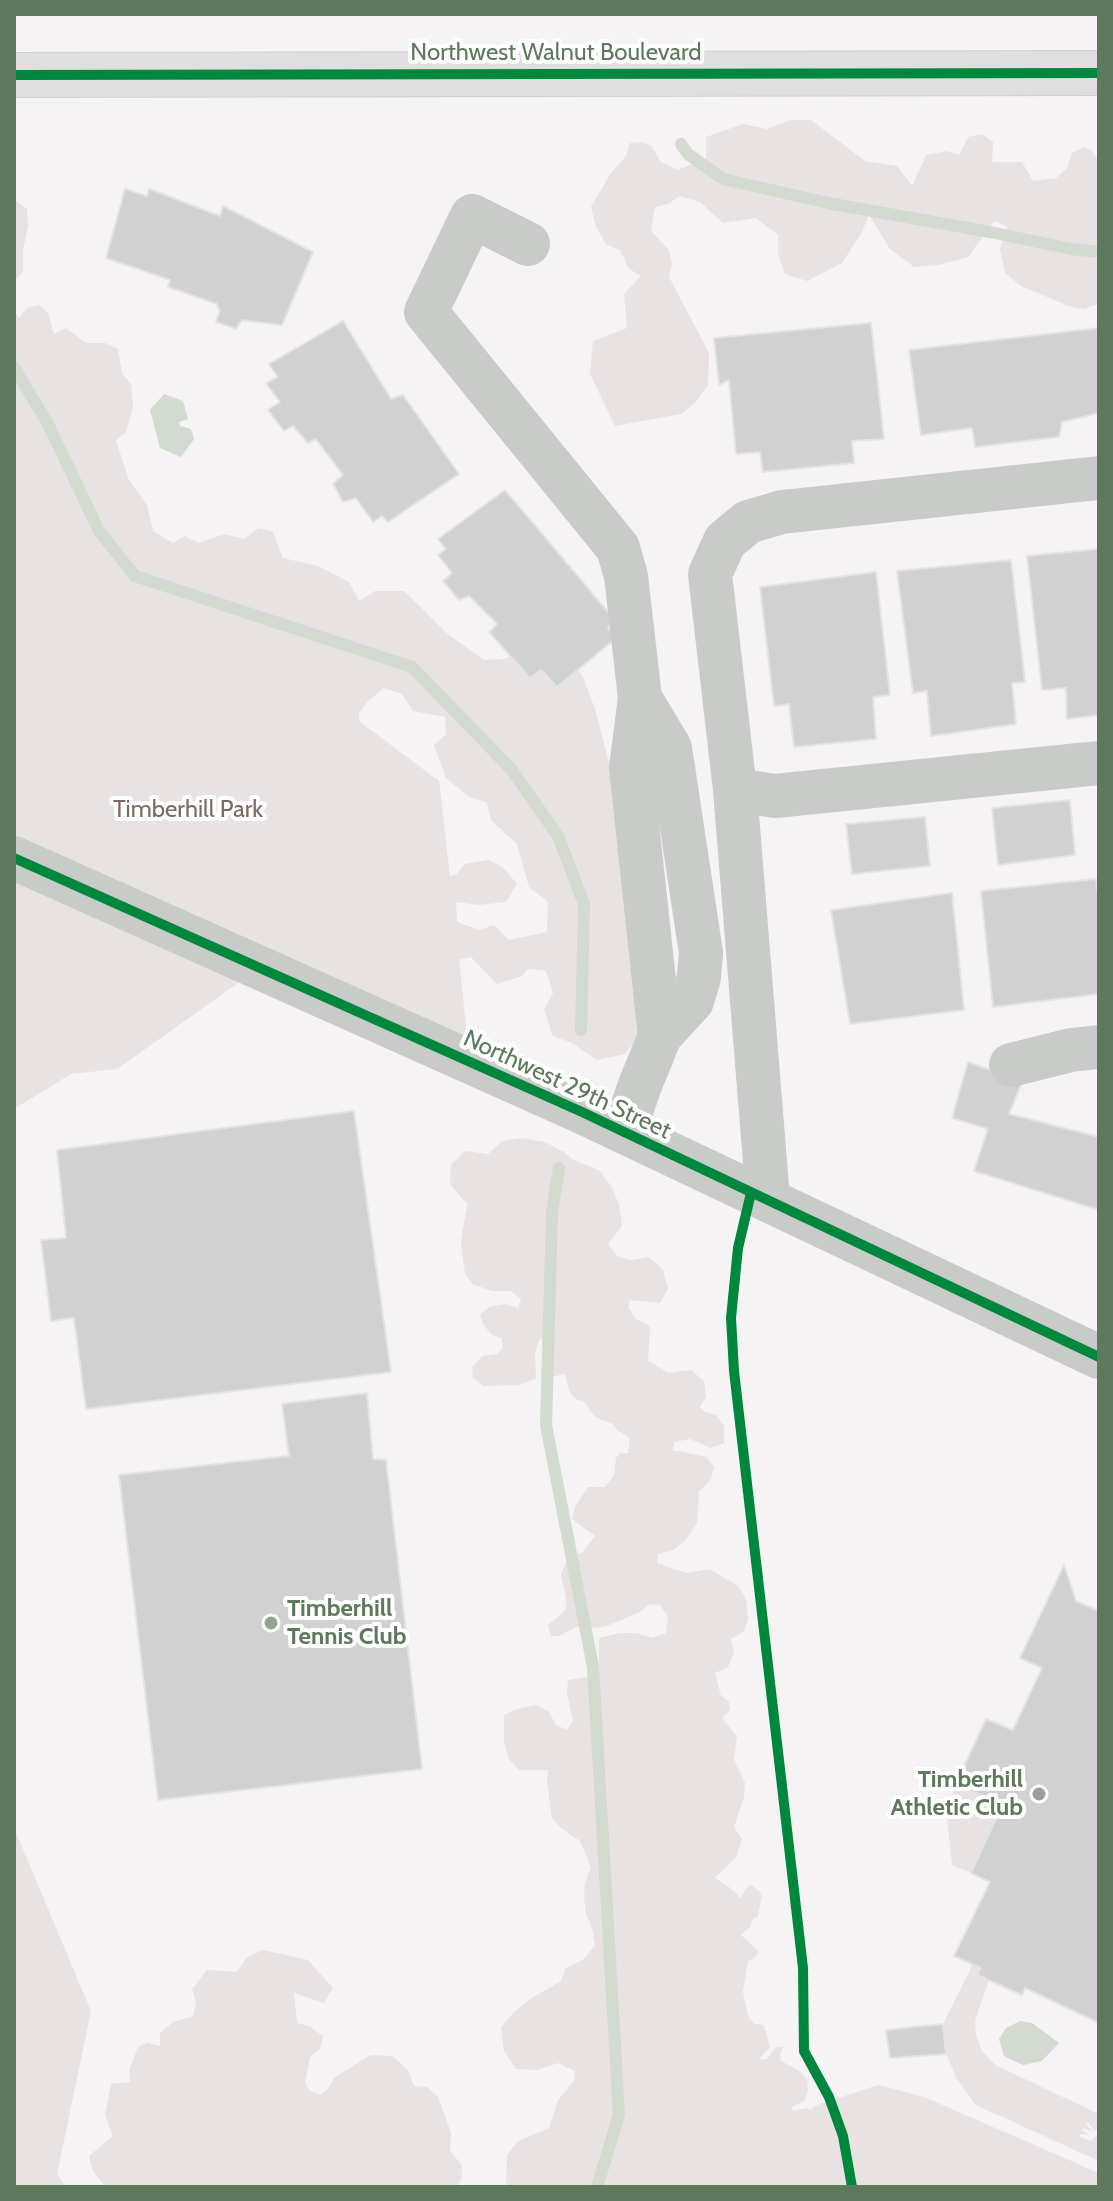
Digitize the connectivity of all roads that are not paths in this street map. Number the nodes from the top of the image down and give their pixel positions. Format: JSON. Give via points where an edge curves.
{"nodes":[{"id":1,"x":1099,"y":73,"type":"edge"},
{"id":2,"x":14,"y":75,"type":"edge"},
{"id":3,"x":528,"y":244,"type":"dead end"},
{"id":4,"x":1099,"y":478,"type":"edge"},
{"id":5,"x":640,"y":698,"type":"junction"},
{"id":6,"x":1099,"y":763,"type":"edge"},
{"id":7,"x":735,"y":790,"type":"junction"},
{"id":8,"x":685,"y":849,"type":"junction"},
{"id":9,"x":641,"y":851,"type":"junction"},
{"id":10,"x":14,"y":858,"type":"edge"},
{"id":11,"x":660,"y":1036,"type":"junction"},
{"id":12,"x":1099,"y":1047,"type":"edge"},
{"id":13,"x":1011,"y":1065,"type":"dead end"},
{"id":14,"x":624,"y":1132,"type":"junction"},
{"id":15,"x":768,"y":1199,"type":"junction"},
{"id":16,"x":1099,"y":1357,"type":"edge"}],
"edges":[{"from":1,"to":2,"type":"main road","name":"Northwest Walnut Boulevard"},
{"from":3,"to":5,"type":"street","via":[[472,216],[426,312],[618,548]]},
{"from":4,"to":7,"type":"street","via":[[782,512],[748,522],[725,541],[710,574]]},
{"from":5,"to":8,"type":"street","via":[[670,748]]},
{"from":5,"to":9,"type":"street","via":[[631,768]]},
{"from":6,"to":7,"type":"street","via":[[775,796]]},
{"from":7,"to":15,"type":"street"},
{"from":8,"to":9,"type":"street"},
{"from":8,"to":11,"type":"street","via":[[701,953],[699,977],[692,1001]]},
{"from":9,"to":11,"type":"street"},
{"from":10,"to":14,"type":"street","name":"Northwest 29th Street"},
{"from":11,"to":14,"type":"street"},
{"from":12,"to":13,"type":"street"},
{"from":14,"to":15,"type":"street","name":"Northwest 29th Street"},
{"from":15,"to":16,"type":"street","name":"Northwest 29th Street"}]}
